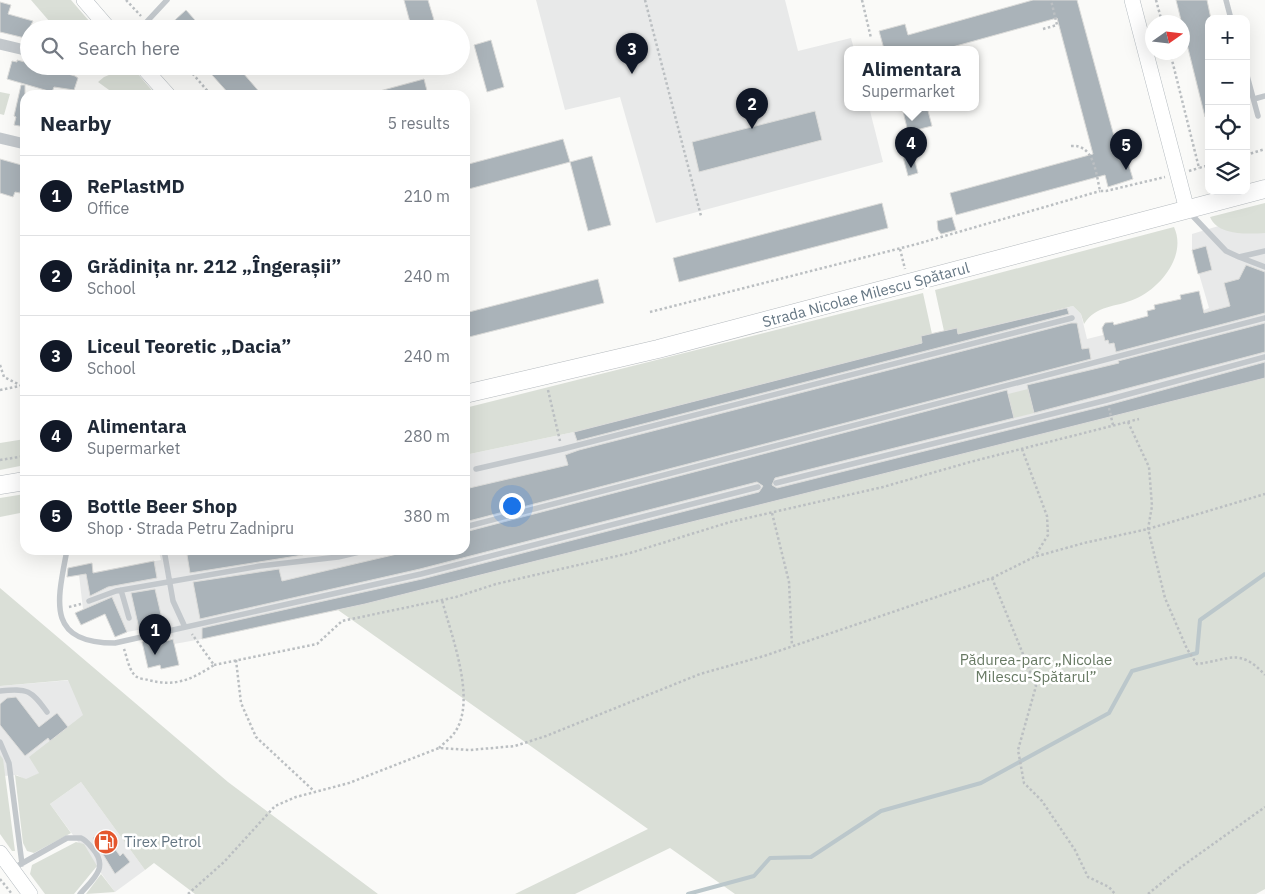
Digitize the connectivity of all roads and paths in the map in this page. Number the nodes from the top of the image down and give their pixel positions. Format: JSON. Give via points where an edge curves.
{"nodes":[{"id":1,"x":84,"y":0,"type":"edge"},
{"id":2,"x":126,"y":0,"type":"edge"},
{"id":3,"x":167,"y":0,"type":"edge"},
{"id":4,"x":645,"y":0,"type":"edge"},
{"id":5,"x":862,"y":0,"type":"edge"},
{"id":6,"x":1051,"y":0,"type":"edge"},
{"id":7,"x":1132,"y":0,"type":"edge"},
{"id":8,"x":1156,"y":0,"type":"edge"},
{"id":9,"x":1226,"y":0,"type":"edge"},
{"id":10,"x":1160,"y":15,"type":"edge"},
{"id":11,"x":1230,"y":15,"type":"edge"},
{"id":12,"x":101,"y":20,"type":"edge"},
{"id":13,"x":144,"y":20,"type":"edge"},
{"id":14,"x":148,"y":20,"type":"edge"},
{"id":15,"x":1043,"y":29,"type":"dead end"},
{"id":16,"x":871,"y":38,"type":"dead end"},
{"id":17,"x":0,"y":44,"type":"edge"},
{"id":18,"x":20,"y":49,"type":"edge"},
{"id":19,"x":1172,"y":60,"type":"edge"},
{"id":20,"x":150,"y":75,"type":"edge"},
{"id":21,"x":194,"y":75,"type":"edge"},
{"id":22,"x":1250,"y":86,"type":"edge"},
{"id":23,"x":164,"y":90,"type":"edge"},
{"id":24,"x":207,"y":90,"type":"edge"},
{"id":25,"x":1265,"y":96,"type":"edge"},
{"id":26,"x":1254,"y":99,"type":"junction"},
{"id":27,"x":1258,"y":116,"type":"dead end"},
{"id":28,"x":0,"y":138,"type":"edge"},
{"id":29,"x":20,"y":143,"type":"edge"},
{"id":30,"x":1071,"y":146,"type":"dead end"},
{"id":31,"x":1265,"y":149,"type":"edge"},
{"id":32,"x":1250,"y":153,"type":"edge"},
{"id":33,"x":1205,"y":166,"type":"edge"},
{"id":34,"x":1176,"y":174,"type":"junction"},
{"id":35,"x":1265,"y":189,"type":"edge"},
{"id":36,"x":1100,"y":191,"type":"junction"},
{"id":37,"x":1186,"y":210,"type":"junction"},
{"id":38,"x":701,"y":216,"type":"dead end"},
{"id":39,"x":900,"y":249,"type":"junction"},
{"id":40,"x":1265,"y":251,"type":"edge"},
{"id":41,"x":1239,"y":257,"type":"junction"},
{"id":42,"x":1265,"y":267,"type":"edge"},
{"id":43,"x":909,"y":284,"type":"junction"},
{"id":44,"x":650,"y":312,"type":"dead end"},
{"id":45,"x":1072,"y":318,"type":"dead end"},
{"id":46,"x":1265,"y":318,"type":"edge"},
{"id":47,"x":1265,"y":357,"type":"edge"},
{"id":48,"x":0,"y":366,"type":"edge"},
{"id":49,"x":20,"y":383,"type":"edge"},
{"id":50,"x":20,"y":386,"type":"edge"},
{"id":51,"x":0,"y":390,"type":"edge"},
{"id":52,"x":549,"y":390,"type":"dead end"},
{"id":53,"x":470,"y":393,"type":"edge"},
{"id":54,"x":1107,"y":400,"type":"junction"},
{"id":55,"x":1139,"y":419,"type":"dead end"},
{"id":56,"x":1128,"y":422,"type":"junction"},
{"id":57,"x":1114,"y":425,"type":"junction"},
{"id":58,"x":563,"y":449,"type":"junction"},
{"id":59,"x":1022,"y":449,"type":"junction"},
{"id":60,"x":20,"y":457,"type":"edge"},
{"id":61,"x":0,"y":460,"type":"edge"},
{"id":62,"x":476,"y":469,"type":"dead end"},
{"id":63,"x":20,"y":482,"type":"edge"},
{"id":64,"x":776,"y":483,"type":"dead end"},
{"id":65,"x":0,"y":485,"type":"edge"},
{"id":66,"x":758,"y":487,"type":"dead end"},
{"id":67,"x":1265,"y":494,"type":"edge"},
{"id":68,"x":772,"y":513,"type":"junction"},
{"id":69,"x":470,"y":525,"type":"edge"},
{"id":70,"x":1148,"y":529,"type":"junction"},
{"id":71,"x":66,"y":555,"type":"edge"},
{"id":72,"x":165,"y":555,"type":"edge"},
{"id":73,"x":347,"y":555,"type":"edge"},
{"id":74,"x":1034,"y":557,"type":"junction"},
{"id":75,"x":992,"y":578,"type":"junction"},
{"id":76,"x":169,"y":582,"type":"junction"},
{"id":77,"x":121,"y":590,"type":"junction"},
{"id":78,"x":442,"y":600,"type":"junction"},
{"id":79,"x":89,"y":601,"type":"joint"},
{"id":80,"x":60,"y":607,"type":"junction"},
{"id":81,"x":129,"y":618,"type":"dead end"},
{"id":82,"x":184,"y":626,"type":"junction"},
{"id":83,"x":121,"y":642,"type":"junction"},
{"id":84,"x":792,"y":646,"type":"junction"},
{"id":85,"x":236,"y":660,"type":"junction"},
{"id":86,"x":214,"y":665,"type":"junction"},
{"id":87,"x":1265,"y":675,"type":"edge"},
{"id":88,"x":0,"y":691,"type":"edge"},
{"id":89,"x":47,"y":712,"type":"dead end"},
{"id":90,"x":0,"y":742,"type":"edge"},
{"id":91,"x":439,"y":748,"type":"junction"},
{"id":92,"x":315,"y":792,"type":"junction"},
{"id":93,"x":1265,"y":807,"type":"edge"},
{"id":94,"x":0,"y":853,"type":"edge"},
{"id":95,"x":17,"y":866,"type":"junction"},
{"id":96,"x":0,"y":879,"type":"edge"},
{"id":97,"x":12,"y":894,"type":"edge"},
{"id":98,"x":30,"y":894,"type":"edge"},
{"id":99,"x":80,"y":894,"type":"edge"},
{"id":100,"x":188,"y":894,"type":"edge"},
{"id":101,"x":1115,"y":894,"type":"edge"},
{"id":102,"x":1148,"y":894,"type":"edge"}],
"edges":[{"from":1,"to":12,"type":"street"},
{"from":2,"to":13,"type":"path"},
{"from":3,"to":14,"type":"lane"},
{"from":4,"to":38,"type":"path"},
{"from":5,"to":16,"type":"path"},
{"from":6,"to":15,"type":"path","via":[[1057,25]]},
{"from":7,"to":34,"type":"street"},
{"from":8,"to":10,"type":"path"},
{"from":9,"to":11,"type":"lane"},
{"from":17,"to":18,"type":"street"},
{"from":19,"to":33,"type":"path","via":[[1200,168]]},
{"from":20,"to":23,"type":"street"},
{"from":21,"to":24,"type":"path"},
{"from":22,"to":26,"type":"lane"},
{"from":25,"to":26,"type":"lane"},
{"from":26,"to":27,"type":"lane"},
{"from":28,"to":29,"type":"street"},
{"from":30,"to":36,"type":"path","via":[[1086,150],[1093,161]]},
{"from":31,"to":32,"type":"path"},
{"from":34,"to":36,"type":"path"},
{"from":34,"to":37,"type":"street"},
{"from":35,"to":37,"type":"main road","name":"Strada Nicolae Milescu Spătarul"},
{"from":36,"to":39,"type":"path"},
{"from":37,"to":41,"type":"lane","via":[[1226,251]]},
{"from":37,"to":43,"type":"main road","name":"Strada Nicolae Milescu Spătarul"},
{"from":39,"to":43,"type":"path"},
{"from":39,"to":44,"type":"path"},
{"from":40,"to":41,"type":"lane"},
{"from":41,"to":42,"type":"lane"},
{"from":43,"to":53,"type":"main road","name":"Strada Nicolae Milescu Spătarul","via":[[658,349]]},
{"from":45,"to":58,"type":"lane"},
{"from":46,"to":69,"type":"lane"},
{"from":47,"to":54,"type":"lane"},
{"from":48,"to":49,"type":"path","via":[[4,377]]},
{"from":50,"to":51,"type":"path"},
{"from":52,"to":58,"type":"path"},
{"from":54,"to":57,"type":"path"},
{"from":54,"to":64,"type":"lane"},
{"from":55,"to":56,"type":"path"},
{"from":56,"to":57,"type":"path"},
{"from":56,"to":70,"type":"path","via":[[1149,467],[1152,506]]},
{"from":57,"to":59,"type":"path"},
{"from":58,"to":62,"type":"lane"},
{"from":59,"to":68,"type":"path"},
{"from":59,"to":74,"type":"path","via":[[1047,516],[1048,535]]},
{"from":60,"to":61,"type":"path"},
{"from":63,"to":65,"type":"main road"},
{"from":66,"to":82,"type":"lane","via":[[421,574]]},
{"from":67,"to":70,"type":"path"},
{"from":68,"to":78,"type":"path"},
{"from":68,"to":84,"type":"path","via":[[790,582]]},
{"from":70,"to":74,"type":"path"},
{"from":70,"to":87,"type":"path","via":[[1165,598],[1196,662],[1238,656],[1252,662]]},
{"from":71,"to":80,"type":"lane"},
{"from":72,"to":76,"type":"lane"},
{"from":73,"to":76,"type":"lane"},
{"from":74,"to":75,"type":"path"},
{"from":75,"to":84,"type":"path"},
{"from":75,"to":101,"type":"path","via":[[1036,686],[1018,753],[1024,783],[1042,801],[1076,850],[1088,878]]},
{"from":76,"to":77,"type":"lane"},
{"from":76,"to":82,"type":"lane"},
{"from":77,"to":79,"type":"lane"},
{"from":77,"to":81,"type":"lane"},
{"from":78,"to":85,"type":"path","via":[[342,620],[317,644]]},
{"from":78,"to":91,"type":"path","via":[[462,680],[463,710],[456,731]]},
{"from":79,"to":80,"type":"path"},
{"from":80,"to":83,"type":"lane","via":[[67,629],[79,638],[102,643]]},
{"from":82,"to":83,"type":"lane"},
{"from":82,"to":86,"type":"path"},
{"from":83,"to":86,"type":"path","via":[[137,677],[164,684],[194,678]]},
{"from":84,"to":91,"type":"path","via":[[700,674],[515,746],[470,750]]},
{"from":85,"to":86,"type":"path"},
{"from":85,"to":92,"type":"path","via":[[240,703],[256,737]]},
{"from":88,"to":89,"type":"lane","via":[[26,690]]},
{"from":90,"to":95,"type":"lane","via":[[8,757]]},
{"from":91,"to":92,"type":"path","via":[[349,783]]},
{"from":92,"to":100,"type":"path","via":[[274,806],[224,862]]},
{"from":93,"to":102,"type":"path"},
{"from":94,"to":95,"type":"street"},
{"from":95,"to":98,"type":"street"},
{"from":95,"to":99,"type":"lane","via":[[67,838],[84,839],[98,855],[101,864]]},
{"from":96,"to":97,"type":"path"}]}
